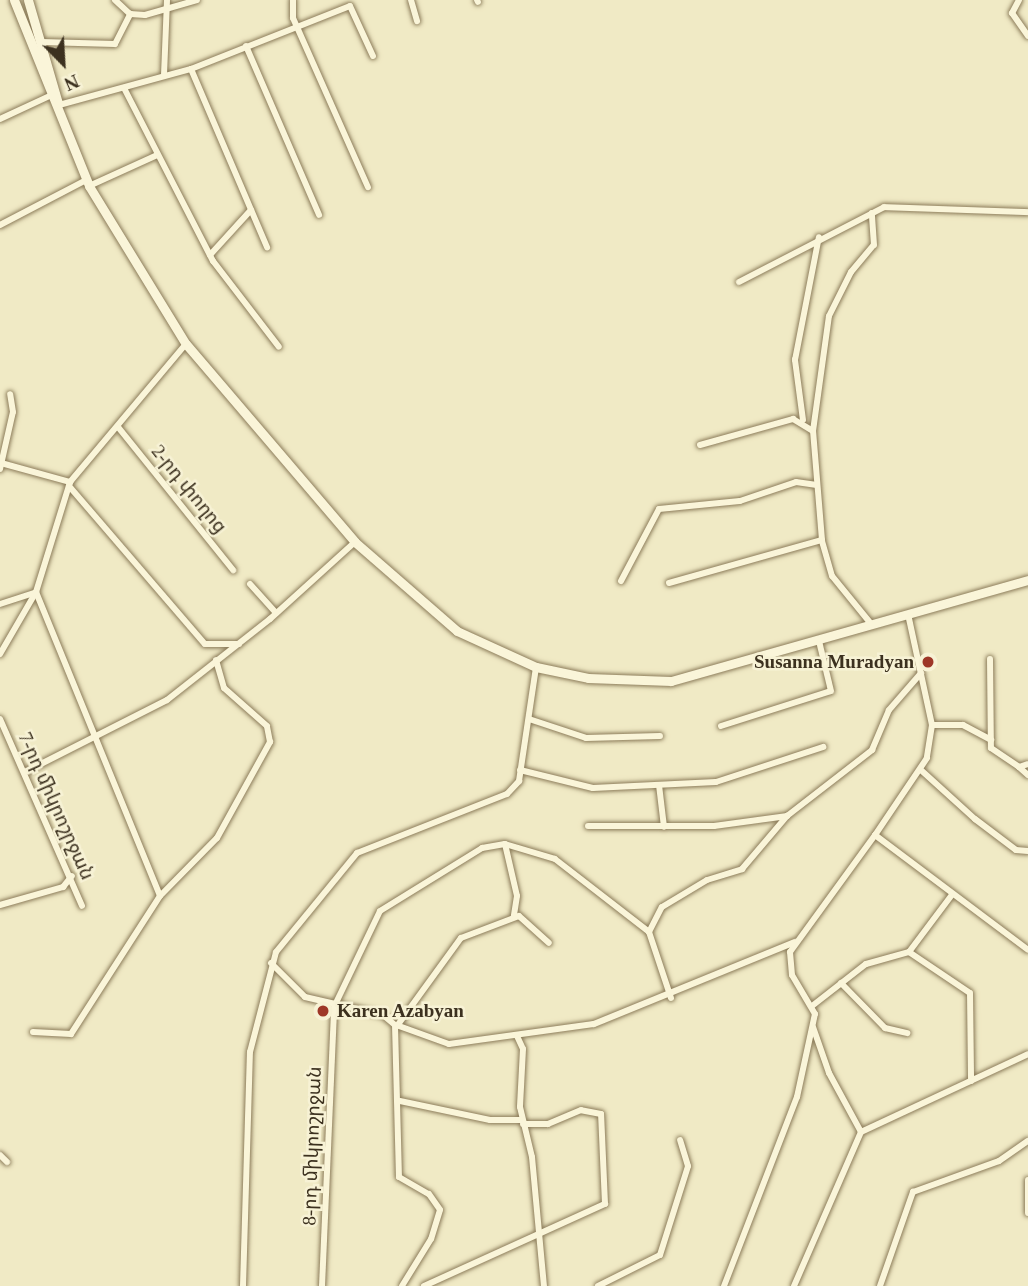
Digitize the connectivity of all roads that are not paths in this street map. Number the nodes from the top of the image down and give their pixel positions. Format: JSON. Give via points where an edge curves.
{"nodes":[{"id":1,"x":14,"y":0,"type":"edge"},
{"id":2,"x":28,"y":0,"type":"edge"},
{"id":3,"x":115,"y":0,"type":"edge"},
{"id":4,"x":167,"y":0,"type":"edge"},
{"id":5,"x":197,"y":0,"type":"edge"},
{"id":6,"x":293,"y":0,"type":"edge"},
{"id":7,"x":411,"y":0,"type":"edge"},
{"id":8,"x":1019,"y":0,"type":"edge"},
{"id":9,"x":130,"y":14,"type":"junction"},
{"id":10,"x":167,"y":14,"type":"junction"},
{"id":11,"x":417,"y":21,"type":"dead end"},
{"id":12,"x":297,"y":25,"type":"junction"},
{"id":13,"x":1028,"y":36,"type":"edge"},
{"id":14,"x":42,"y":42,"type":"junction"},
{"id":15,"x":246,"y":46,"type":"junction"},
{"id":16,"x":373,"y":56,"type":"dead end"},
{"id":17,"x":191,"y":69,"type":"junction"},
{"id":18,"x":164,"y":75,"type":"junction"},
{"id":19,"x":124,"y":88,"type":"junction"},
{"id":20,"x":55,"y":94,"type":"junction"},
{"id":21,"x":58,"y":104,"type":"junction"},
{"id":22,"x":0,"y":118,"type":"edge"},
{"id":23,"x":157,"y":155,"type":"junction"},
{"id":24,"x":87,"y":183,"type":"junction"},
{"id":25,"x":368,"y":187,"type":"dead end"},
{"id":26,"x":251,"y":210,"type":"junction"},
{"id":27,"x":1028,"y":212,"type":"edge"},
{"id":28,"x":872,"y":213,"type":"junction"},
{"id":29,"x":319,"y":215,"type":"dead end"},
{"id":30,"x":0,"y":225,"type":"edge"},
{"id":31,"x":819,"y":237,"type":"junction"},
{"id":32,"x":267,"y":247,"type":"dead end"},
{"id":33,"x":210,"y":255,"type":"junction"},
{"id":34,"x":738,"y":282,"type":"dead end"},
{"id":35,"x":186,"y":344,"type":"junction"},
{"id":36,"x":279,"y":347,"type":"dead end"},
{"id":37,"x":10,"y":394,"type":"dead end"},
{"id":38,"x":803,"y":420,"type":"junction"},
{"id":39,"x":118,"y":427,"type":"junction"},
{"id":40,"x":813,"y":431,"type":"junction"},
{"id":41,"x":700,"y":445,"type":"dead end"},
{"id":42,"x":1,"y":465,"type":"edge"},
{"id":43,"x":69,"y":484,"type":"junction"},
{"id":44,"x":817,"y":485,"type":"junction"},
{"id":45,"x":822,"y":540,"type":"junction"},
{"id":46,"x":355,"y":542,"type":"junction"},
{"id":47,"x":233,"y":570,"type":"dead end"},
{"id":48,"x":1028,"y":580,"type":"edge"},
{"id":49,"x":621,"y":581,"type":"dead end"},
{"id":50,"x":250,"y":583,"type":"dead end"},
{"id":51,"x":669,"y":583,"type":"dead end"},
{"id":52,"x":36,"y":592,"type":"junction"},
{"id":53,"x":0,"y":604,"type":"edge"},
{"id":54,"x":276,"y":613,"type":"junction"},
{"id":55,"x":908,"y":614,"type":"junction"},
{"id":56,"x":872,"y":625,"type":"junction"},
{"id":57,"x":819,"y":641,"type":"junction"},
{"id":58,"x":239,"y":644,"type":"junction"},
{"id":59,"x":0,"y":654,"type":"edge"},
{"id":60,"x":990,"y":659,"type":"dead end"},
{"id":61,"x":216,"y":660,"type":"junction"},
{"id":62,"x":536,"y":667,"type":"junction"},
{"id":63,"x":920,"y":673,"type":"junction"},
{"id":64,"x":0,"y":719,"type":"edge"},
{"id":65,"x":528,"y":719,"type":"junction"},
{"id":66,"x":932,"y":725,"type":"junction"},
{"id":67,"x":721,"y":726,"type":"dead end"},
{"id":68,"x":660,"y":736,"type":"dead end"},
{"id":69,"x":92,"y":737,"type":"junction"},
{"id":70,"x":991,"y":740,"type":"junction"},
{"id":71,"x":823,"y":747,"type":"dead end"},
{"id":72,"x":1028,"y":764,"type":"edge"},
{"id":73,"x":1018,"y":767,"type":"junction"},
{"id":74,"x":520,"y":770,"type":"junction"},
{"id":75,"x":27,"y":771,"type":"junction"},
{"id":76,"x":922,"y":771,"type":"junction"},
{"id":77,"x":1028,"y":775,"type":"edge"},
{"id":78,"x":659,"y":785,"type":"junction"},
{"id":79,"x":787,"y":816,"type":"junction"},
{"id":80,"x":588,"y":826,"type":"dead end"},
{"id":81,"x":664,"y":827,"type":"junction"},
{"id":82,"x":875,"y":835,"type":"junction"},
{"id":83,"x":505,"y":844,"type":"junction"},
{"id":84,"x":1028,"y":851,"type":"edge"},
{"id":85,"x":72,"y":876,"type":"junction"},
{"id":86,"x":160,"y":896,"type":"junction"},
{"id":87,"x":951,"y":896,"type":"junction"},
{"id":88,"x":0,"y":905,"type":"edge"},
{"id":89,"x":82,"y":906,"type":"dead end"},
{"id":90,"x":514,"y":916,"type":"junction"},
{"id":91,"x":649,"y":932,"type":"junction"},
{"id":92,"x":796,"y":942,"type":"junction"},
{"id":93,"x":549,"y":943,"type":"dead end"},
{"id":94,"x":1028,"y":950,"type":"edge"},
{"id":95,"x":909,"y":952,"type":"junction"},
{"id":96,"x":271,"y":963,"type":"junction"},
{"id":97,"x":841,"y":984,"type":"junction"},
{"id":98,"x":671,"y":998,"type":"junction"},
{"id":99,"x":812,"y":1006,"type":"junction"},
{"id":100,"x":334,"y":1007,"type":"junction"},
{"id":101,"x":813,"y":1025,"type":"junction"},
{"id":102,"x":397,"y":1026,"type":"junction"},
{"id":103,"x":33,"y":1032,"type":"dead end"},
{"id":104,"x":908,"y":1033,"type":"dead end"},
{"id":105,"x":517,"y":1036,"type":"junction"},
{"id":106,"x":1028,"y":1054,"type":"edge"},
{"id":107,"x":971,"y":1081,"type":"junction"},
{"id":108,"x":400,"y":1101,"type":"junction"},
{"id":109,"x":523,"y":1122,"type":"junction"},
{"id":110,"x":861,"y":1132,"type":"junction"},
{"id":111,"x":680,"y":1140,"type":"dead end"},
{"id":112,"x":1028,"y":1141,"type":"edge"},
{"id":113,"x":0,"y":1154,"type":"edge"},
{"id":114,"x":7,"y":1162,"type":"dead end"},
{"id":115,"x":1028,"y":1180,"type":"edge"},
{"id":116,"x":1028,"y":1213,"type":"edge"},
{"id":117,"x":540,"y":1238,"type":"junction"},
{"id":118,"x":243,"y":1286,"type":"edge"},
{"id":119,"x":322,"y":1286,"type":"edge"},
{"id":120,"x":402,"y":1286,"type":"edge"},
{"id":121,"x":424,"y":1286,"type":"edge"},
{"id":122,"x":544,"y":1286,"type":"edge"},
{"id":123,"x":598,"y":1286,"type":"edge"},
{"id":124,"x":724,"y":1286,"type":"edge"},
{"id":125,"x":794,"y":1286,"type":"edge"},
{"id":126,"x":880,"y":1286,"type":"edge"}],
"edges":[{"from":1,"to":20,"type":"main road"},
{"from":2,"to":14,"type":"main road"},
{"from":3,"to":9,"type":"street"},
{"from":4,"to":10,"type":"street"},
{"from":5,"to":10,"type":"street"},
{"from":6,"to":12,"type":"street"},
{"from":7,"to":11,"type":"street"},
{"from":8,"to":13,"type":"street","via":[[1012,13]]},
{"from":9,"to":10,"type":"street"},
{"from":9,"to":14,"type":"street","via":[[115,44]]},
{"from":10,"to":18,"type":"street"},
{"from":12,"to":15,"type":"street"},
{"from":12,"to":16,"type":"street","via":[[350,6]]},
{"from":12,"to":25,"type":"street"},
{"from":14,"to":20,"type":"main road"},
{"from":15,"to":17,"type":"street"},
{"from":15,"to":29,"type":"street"},
{"from":17,"to":18,"type":"street"},
{"from":17,"to":26,"type":"street"},
{"from":18,"to":19,"type":"street"},
{"from":19,"to":21,"type":"street"},
{"from":19,"to":23,"type":"street"},
{"from":20,"to":21,"type":"main road"},
{"from":20,"to":22,"type":"street"},
{"from":21,"to":24,"type":"main road"},
{"from":23,"to":24,"type":"street"},
{"from":23,"to":33,"type":"street"},
{"from":24,"to":30,"type":"street"},
{"from":24,"to":35,"type":"main road"},
{"from":26,"to":32,"type":"street"},
{"from":26,"to":33,"type":"street"},
{"from":27,"to":28,"type":"street","via":[[898,205]]},
{"from":28,"to":31,"type":"street"},
{"from":28,"to":40,"type":"street","via":[[874,245],[851,272],[829,316]]},
{"from":31,"to":34,"type":"street"},
{"from":31,"to":38,"type":"street","via":[[795,360]]},
{"from":33,"to":36,"type":"street"},
{"from":35,"to":39,"type":"street"},
{"from":35,"to":46,"type":"main road"},
{"from":37,"to":42,"type":"street"},
{"from":38,"to":40,"type":"street"},
{"from":38,"to":41,"type":"street"},
{"from":39,"to":43,"type":"street"},
{"from":39,"to":47,"type":"street","name":"2-րդ փողոց"},
{"from":40,"to":44,"type":"street"},
{"from":42,"to":43,"type":"street"},
{"from":43,"to":52,"type":"street"},
{"from":43,"to":58,"type":"street","via":[[205,644]]},
{"from":44,"to":45,"type":"street"},
{"from":44,"to":49,"type":"street","via":[[796,482],[740,501],[659,509]]},
{"from":45,"to":51,"type":"street"},
{"from":45,"to":56,"type":"street","via":[[832,576]]},
{"from":46,"to":54,"type":"street"},
{"from":46,"to":62,"type":"main road","via":[[457,631]]},
{"from":48,"to":55,"type":"main road"},
{"from":50,"to":54,"type":"street"},
{"from":52,"to":53,"type":"street"},
{"from":52,"to":59,"type":"street"},
{"from":52,"to":69,"type":"street"},
{"from":54,"to":58,"type":"street"},
{"from":55,"to":56,"type":"main road"},
{"from":55,"to":63,"type":"street"},
{"from":56,"to":57,"type":"main road"},
{"from":57,"to":62,"type":"main road","via":[[671,681],[588,678]]},
{"from":57,"to":67,"type":"street","via":[[831,691]]},
{"from":58,"to":61,"type":"street"},
{"from":60,"to":70,"type":"street"},
{"from":61,"to":69,"type":"street","via":[[167,700]]},
{"from":61,"to":86,"type":"street","via":[[224,688],[267,726],[270,742],[217,838]]},
{"from":62,"to":65,"type":"street"},
{"from":63,"to":66,"type":"street"},
{"from":63,"to":79,"type":"street","via":[[889,710],[872,750]]},
{"from":64,"to":75,"type":"street","name":"7-րդ միկրոշրջան"},
{"from":65,"to":68,"type":"street","via":[[586,738]]},
{"from":65,"to":74,"type":"street"},
{"from":66,"to":70,"type":"street","via":[[963,724]]},
{"from":66,"to":76,"type":"street"},
{"from":69,"to":75,"type":"street"},
{"from":69,"to":86,"type":"street"},
{"from":70,"to":73,"type":"street","via":[[991,748]]},
{"from":71,"to":78,"type":"street","via":[[716,782]]},
{"from":72,"to":73,"type":"street"},
{"from":73,"to":77,"type":"street"},
{"from":74,"to":78,"type":"street","via":[[593,788]]},
{"from":74,"to":96,"type":"street","via":[[506,794],[357,853]]},
{"from":75,"to":85,"type":"street","name":"7-րդ միկրոշրջան"},
{"from":76,"to":82,"type":"street"},
{"from":76,"to":84,"type":"street","via":[[1016,850]]},
{"from":78,"to":81,"type":"street"},
{"from":79,"to":81,"type":"street"},
{"from":79,"to":91,"type":"street","via":[[743,869],[708,880],[662,907]]},
{"from":80,"to":81,"type":"street"},
{"from":82,"to":87,"type":"street"},
{"from":82,"to":92,"type":"street"},
{"from":83,"to":90,"type":"street","via":[[517,896]]},
{"from":83,"to":91,"type":"street","via":[[555,859]]},
{"from":83,"to":100,"type":"street","via":[[482,848],[380,911]]},
{"from":85,"to":88,"type":"street","via":[[63,887]]},
{"from":85,"to":89,"type":"street","name":"7-րդ միկրոշրջան"},
{"from":86,"to":103,"type":"street","via":[[71,1034]]},
{"from":87,"to":94,"type":"street"},
{"from":87,"to":95,"type":"street"},
{"from":90,"to":93,"type":"street"},
{"from":90,"to":102,"type":"street","via":[[461,938]]},
{"from":91,"to":98,"type":"street"},
{"from":92,"to":98,"type":"street"},
{"from":92,"to":99,"type":"street","via":[[788,961]]},
{"from":95,"to":97,"type":"street","via":[[866,964]]},
{"from":95,"to":107,"type":"street","via":[[970,993]]},
{"from":96,"to":100,"type":"street","via":[[297,993]]},
{"from":96,"to":118,"type":"street","via":[[250,1052]]},
{"from":97,"to":99,"type":"street"},
{"from":97,"to":104,"type":"street","via":[[885,1028]]},
{"from":98,"to":105,"type":"street","via":[[594,1024]]},
{"from":99,"to":101,"type":"street"},
{"from":100,"to":102,"type":"street","via":[[383,1015]]},
{"from":100,"to":119,"type":"street","name":"8-րդ միկրոշրջան"},
{"from":101,"to":110,"type":"street","via":[[829,1073]]},
{"from":101,"to":124,"type":"street","via":[[797,1097]]},
{"from":102,"to":105,"type":"street","via":[[443,1044]]},
{"from":102,"to":108,"type":"street"},
{"from":105,"to":109,"type":"street","via":[[523,1049]]},
{"from":106,"to":107,"type":"street"},
{"from":107,"to":110,"type":"street"},
{"from":108,"to":109,"type":"street","via":[[490,1120]]},
{"from":108,"to":120,"type":"street","via":[[398,1177],[429,1194],[440,1210],[431,1239]]},
{"from":109,"to":117,"type":"street"},
{"from":109,"to":117,"type":"street","via":[[548,1124],[581,1110],[598,1112],[605,1122],[600,1148],[606,1203]]},
{"from":110,"to":125,"type":"street"},
{"from":111,"to":123,"type":"street","via":[[688,1166],[660,1255]]},
{"from":112,"to":126,"type":"street","via":[[1002,1159],[913,1192]]},
{"from":113,"to":114,"type":"street"},
{"from":115,"to":116,"type":"street"},
{"from":117,"to":121,"type":"street"},
{"from":117,"to":122,"type":"street"}]}
